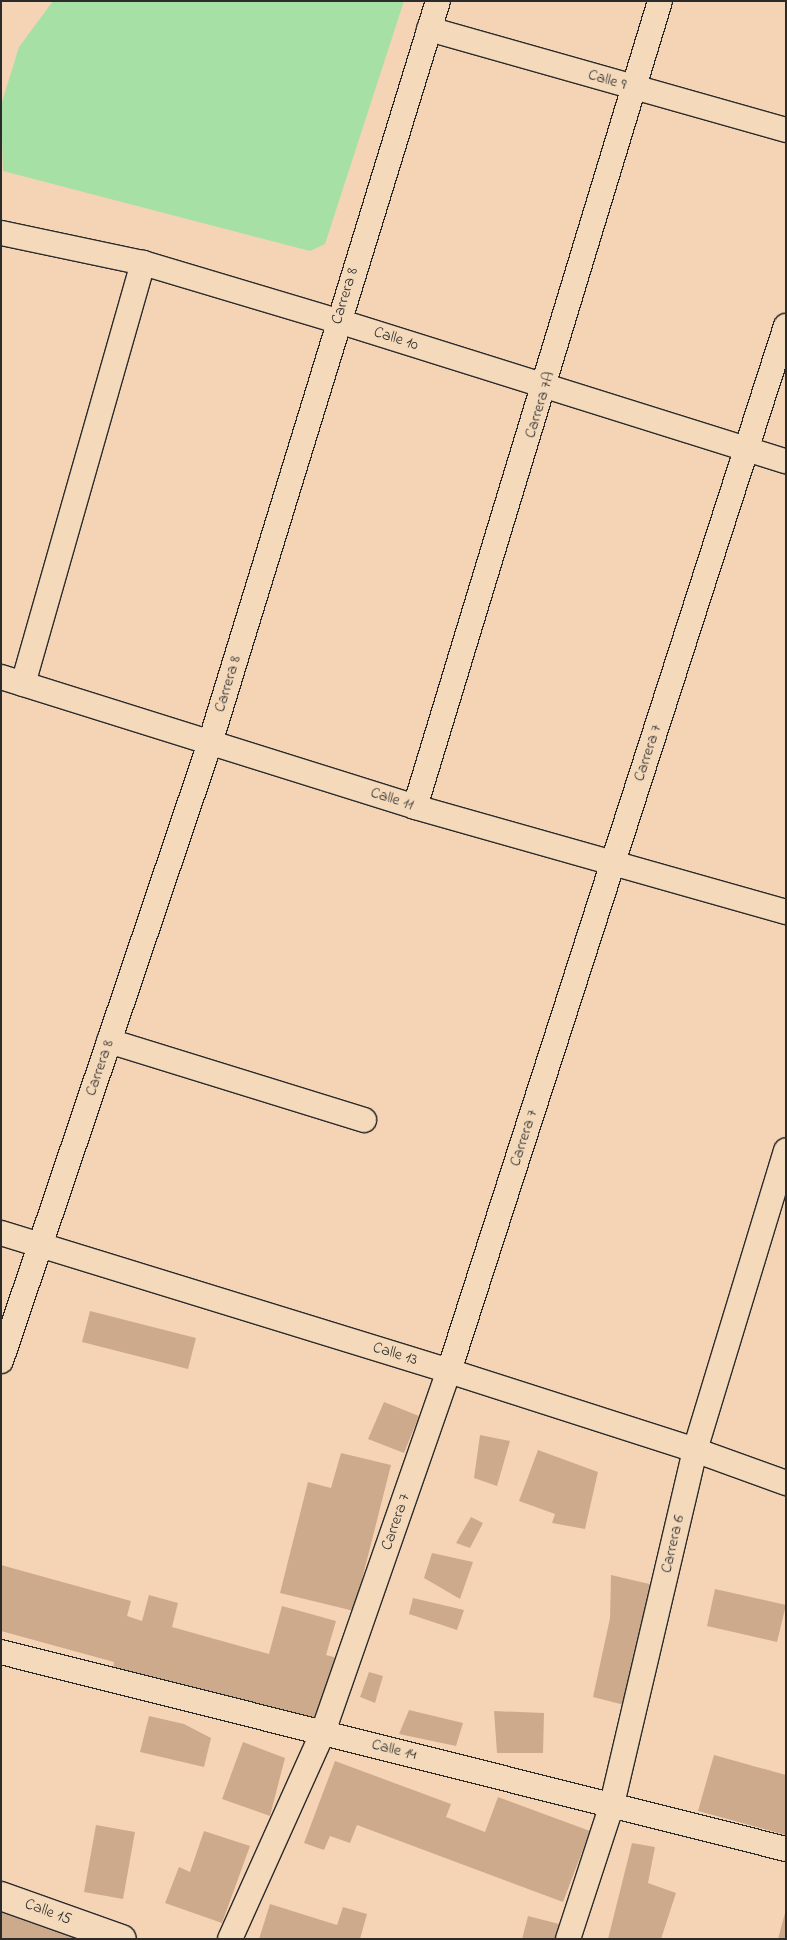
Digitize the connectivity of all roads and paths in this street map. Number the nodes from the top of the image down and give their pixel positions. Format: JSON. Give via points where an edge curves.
{"nodes":[{"id":1,"x":438,"y":1,"type":"edge"},
{"id":2,"x":660,"y":1,"type":"edge"},
{"id":3,"x":429,"y":29,"type":"junction"},
{"id":4,"x":634,"y":88,"type":"junction"},
{"id":5,"x":786,"y":130,"type":"edge"},
{"id":6,"x":1,"y":233,"type":"edge"},
{"id":7,"x":143,"y":263,"type":"junction"},
{"id":8,"x":338,"y":320,"type":"junction"},
{"id":9,"x":786,"y":326,"type":"edge"},
{"id":10,"x":545,"y":387,"type":"junction"},
{"id":11,"x":747,"y":449,"type":"junction"},
{"id":12,"x":786,"y":461,"type":"edge"},
{"id":13,"x":12,"y":680,"type":"edge"},
{"id":14,"x":210,"y":743,"type":"junction"},
{"id":15,"x":415,"y":807,"type":"junction"},
{"id":16,"x":612,"y":865,"type":"junction"},
{"id":17,"x":786,"y":912,"type":"edge"},
{"id":18,"x":109,"y":1041,"type":"junction"},
{"id":19,"x":364,"y":1120,"type":"dead end"},
{"id":20,"x":786,"y":1151,"type":"edge"},
{"id":21,"x":1,"y":1233,"type":"edge"},
{"id":22,"x":40,"y":1244,"type":"junction"},
{"id":23,"x":1,"y":1361,"type":"edge"},
{"id":24,"x":449,"y":1371,"type":"junction"},
{"id":25,"x":695,"y":1450,"type":"junction"},
{"id":26,"x":786,"y":1483,"type":"edge"},
{"id":27,"x":1,"y":1652,"type":"edge"},
{"id":28,"x":323,"y":1732,"type":"junction"},
{"id":29,"x":612,"y":1804,"type":"junction"},
{"id":30,"x":786,"y":1849,"type":"edge"},
{"id":31,"x":1,"y":1896,"type":"edge"},
{"id":32,"x":122,"y":1939,"type":"edge"},
{"id":33,"x":230,"y":1939,"type":"edge"},
{"id":34,"x":568,"y":1939,"type":"edge"}],
"edges":[{"from":1,"to":3,"type":"street","name":"Carrera 8"},
{"from":2,"to":4,"type":"street","name":"Carrera 7A"},
{"from":3,"to":4,"type":"street","name":"Calle 9"},
{"from":3,"to":8,"type":"street","name":"Carrera 8"},
{"from":4,"to":5,"type":"street","name":"Calle 9"},
{"from":4,"to":10,"type":"street","name":"Carrera 7A"},
{"from":6,"to":7,"type":"street","name":"Calle 10"},
{"from":7,"to":8,"type":"street","name":"Calle 10"},
{"from":7,"to":13,"type":"street"},
{"from":8,"to":10,"type":"street","name":"Calle 10"},
{"from":8,"to":14,"type":"street","name":"Carrera 8"},
{"from":9,"to":11,"type":"street","name":"Carrera 7"},
{"from":10,"to":11,"type":"street","name":"Calle 10"},
{"from":10,"to":15,"type":"street","name":"Carrera 7A"},
{"from":11,"to":12,"type":"street","name":"Calle 10"},
{"from":11,"to":16,"type":"street","name":"Carrera 7"},
{"from":13,"to":14,"type":"street","name":"Calle 11"},
{"from":14,"to":15,"type":"street","name":"Calle 11"},
{"from":14,"to":18,"type":"street","name":"Carrera 8"},
{"from":15,"to":16,"type":"street","name":"Calle 11"},
{"from":16,"to":17,"type":"street","name":"Calle 11"},
{"from":16,"to":24,"type":"street","name":"Carrera 7"},
{"from":18,"to":19,"type":"street"},
{"from":18,"to":22,"type":"street","name":"Carrera 8"},
{"from":20,"to":25,"type":"street","name":"Carrera 6"},
{"from":21,"to":22,"type":"street","name":"Calle 13"},
{"from":22,"to":23,"type":"street","name":"Carrera 8"},
{"from":22,"to":24,"type":"street","name":"Calle 13"},
{"from":24,"to":25,"type":"street","name":"Calle 13"},
{"from":24,"to":28,"type":"street","name":"Carrera 7"},
{"from":25,"to":26,"type":"street","name":"Calle 13"},
{"from":25,"to":29,"type":"street","name":"Carrera 6"},
{"from":27,"to":28,"type":"street","name":"Calle 14"},
{"from":28,"to":29,"type":"street","name":"Calle 14"},
{"from":28,"to":33,"type":"street","name":"Carrera 7"},
{"from":29,"to":30,"type":"street","name":"Calle 14"},
{"from":29,"to":34,"type":"street","name":"Carrera 6"},
{"from":31,"to":32,"type":"street","name":"Calle 15"}]}
